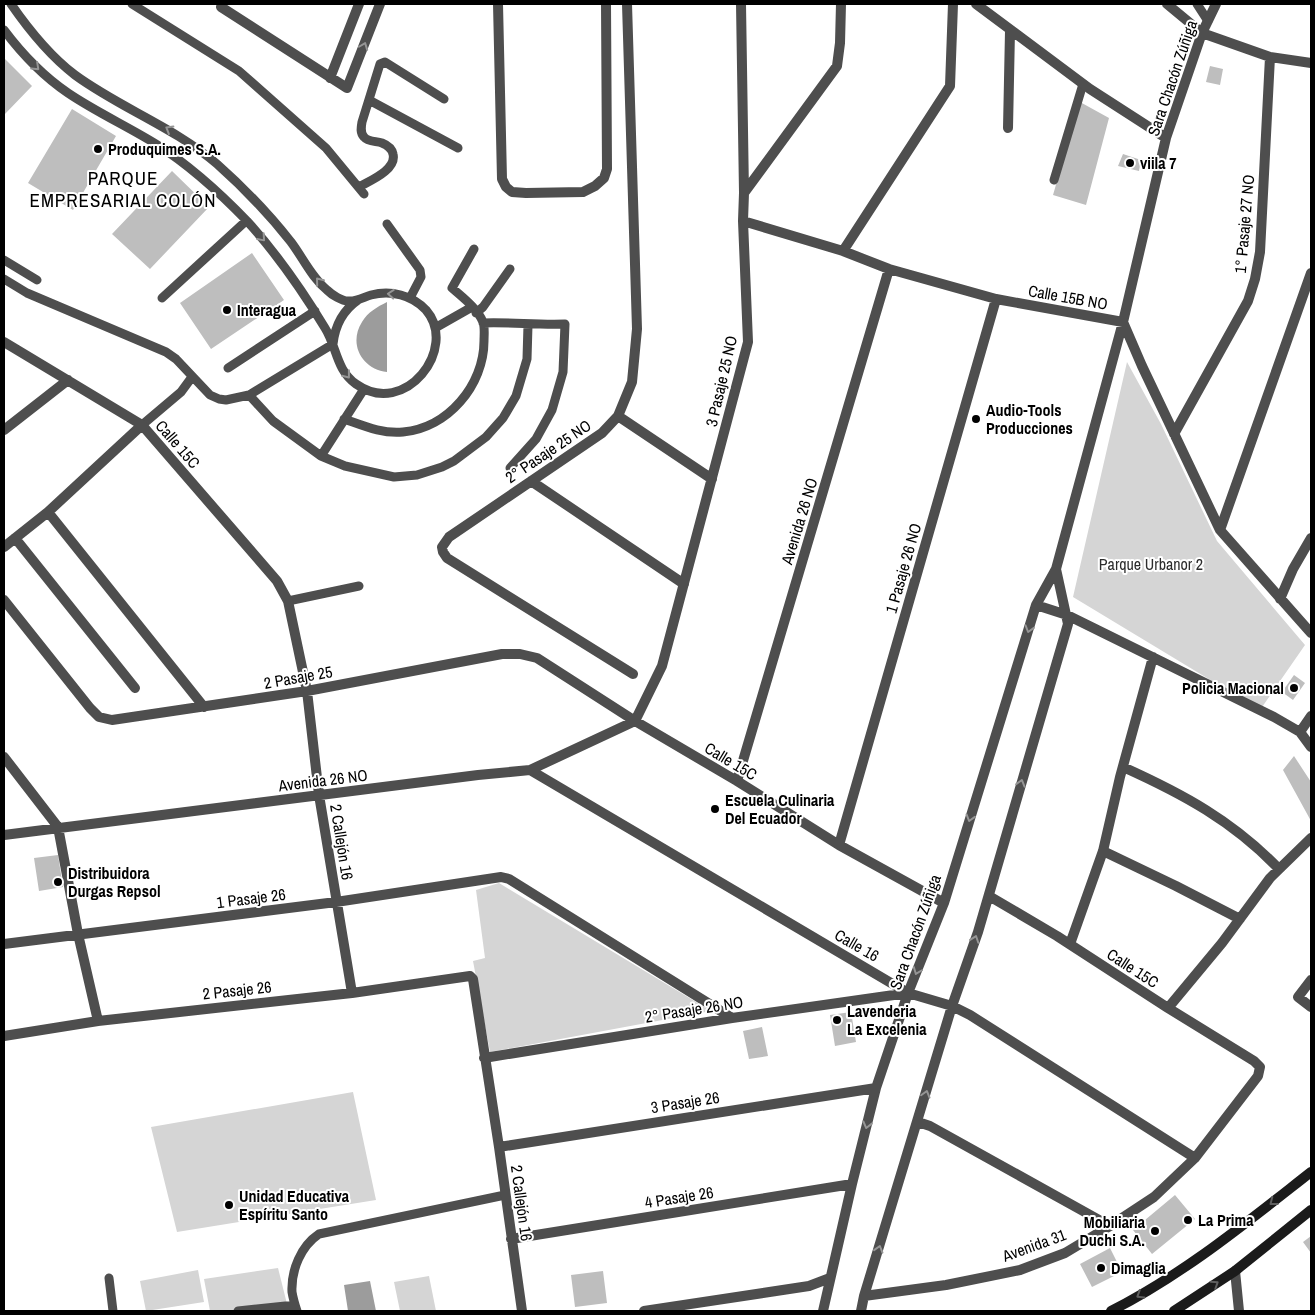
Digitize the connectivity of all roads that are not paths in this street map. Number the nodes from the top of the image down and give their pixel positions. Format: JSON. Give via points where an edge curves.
{"nodes":[{"id":1,"x":11,"y":4,"type":"edge"},
{"id":2,"x":132,"y":4,"type":"edge"},
{"id":3,"x":359,"y":4,"type":"edge"},
{"id":4,"x":380,"y":4,"type":"edge"},
{"id":5,"x":498,"y":4,"type":"edge"},
{"id":6,"x":606,"y":4,"type":"edge"},
{"id":7,"x":627,"y":4,"type":"edge"},
{"id":8,"x":740,"y":4,"type":"edge"},
{"id":9,"x":841,"y":4,"type":"edge"},
{"id":10,"x":952,"y":4,"type":"edge"},
{"id":11,"x":976,"y":4,"type":"edge"},
{"id":12,"x":1167,"y":4,"type":"edge"},
{"id":13,"x":1197,"y":4,"type":"edge"},
{"id":14,"x":1216,"y":4,"type":"edge"},
{"id":15,"x":221,"y":7,"type":"dead end"},
{"id":16,"x":1208,"y":21,"type":"junction"},
{"id":17,"x":4,"y":30,"type":"edge"},
{"id":18,"x":1010,"y":31,"type":"junction"},
{"id":19,"x":1202,"y":33,"type":"junction"},
{"id":20,"x":1270,"y":57,"type":"junction"},
{"id":21,"x":1311,"y":63,"type":"edge"},
{"id":22,"x":330,"y":78,"type":"junction"},
{"id":23,"x":1083,"y":84,"type":"junction"},
{"id":24,"x":444,"y":99,"type":"dead end"},
{"id":25,"x":369,"y":100,"type":"junction"},
{"id":26,"x":1008,"y":128,"type":"dead end"},
{"id":27,"x":1166,"y":138,"type":"junction"},
{"id":28,"x":458,"y":148,"type":"dead end"},
{"id":29,"x":1054,"y":180,"type":"dead end"},
{"id":30,"x":744,"y":193,"type":"junction"},
{"id":31,"x":246,"y":220,"type":"junction"},
{"id":32,"x":743,"y":222,"type":"junction"},
{"id":33,"x":387,"y":224,"type":"dead end"},
{"id":34,"x":474,"y":249,"type":"dead end"},
{"id":35,"x":843,"y":251,"type":"junction"},
{"id":36,"x":4,"y":260,"type":"edge"},
{"id":37,"x":510,"y":269,"type":"dead end"},
{"id":38,"x":889,"y":270,"type":"junction"},
{"id":39,"x":1311,"y":273,"type":"edge"},
{"id":40,"x":4,"y":279,"type":"edge"},
{"id":41,"x":37,"y":280,"type":"dead end"},
{"id":42,"x":162,"y":298,"type":"dead end"},
{"id":43,"x":410,"y":298,"type":"junction"},
{"id":44,"x":360,"y":299,"type":"junction"},
{"id":45,"x":996,"y":299,"type":"junction"},
{"id":46,"x":474,"y":310,"type":"junction"},
{"id":47,"x":315,"y":311,"type":"junction"},
{"id":48,"x":1123,"y":322,"type":"junction"},
{"id":49,"x":483,"y":324,"type":"junction"},
{"id":50,"x":528,"y":325,"type":"junction"},
{"id":51,"x":434,"y":328,"type":"junction"},
{"id":52,"x":4,"y":342,"type":"edge"},
{"id":53,"x":333,"y":344,"type":"junction"},
{"id":54,"x":228,"y":368,"type":"dead end"},
{"id":55,"x":192,"y":377,"type":"junction"},
{"id":56,"x":68,"y":380,"type":"junction"},
{"id":57,"x":364,"y":389,"type":"junction"},
{"id":58,"x":250,"y":396,"type":"junction"},
{"id":59,"x":618,"y":416,"type":"junction"},
{"id":60,"x":344,"y":419,"type":"junction"},
{"id":61,"x":142,"y":425,"type":"junction"},
{"id":62,"x":4,"y":430,"type":"edge"},
{"id":63,"x":1174,"y":434,"type":"junction"},
{"id":64,"x":321,"y":456,"type":"junction"},
{"id":65,"x":510,"y":468,"type":"dead end"},
{"id":66,"x":712,"y":479,"type":"junction"},
{"id":67,"x":531,"y":481,"type":"junction"},
{"id":68,"x":48,"y":512,"type":"junction"},
{"id":69,"x":1220,"y":530,"type":"junction"},
{"id":70,"x":15,"y":538,"type":"junction"},
{"id":71,"x":1311,"y":538,"type":"edge"},
{"id":72,"x":4,"y":547,"type":"edge"},
{"id":73,"x":1056,"y":569,"type":"junction"},
{"id":74,"x":277,"y":582,"type":"joint"},
{"id":75,"x":684,"y":584,"type":"junction"},
{"id":76,"x":359,"y":586,"type":"dead end"},
{"id":77,"x":1280,"y":598,"type":"junction"},
{"id":78,"x":4,"y":600,"type":"edge"},
{"id":79,"x":288,"y":601,"type":"junction"},
{"id":80,"x":1036,"y":605,"type":"junction"},
{"id":81,"x":1067,"y":615,"type":"junction"},
{"id":82,"x":1311,"y":633,"type":"edge"},
{"id":83,"x":502,"y":654,"type":"joint"},
{"id":84,"x":1153,"y":657,"type":"junction"},
{"id":85,"x":632,"y":674,"type":"dead end"},
{"id":86,"x":135,"y":688,"type":"dead end"},
{"id":87,"x":307,"y":691,"type":"junction"},
{"id":88,"x":204,"y":707,"type":"junction"},
{"id":89,"x":1311,"y":716,"type":"edge"},
{"id":90,"x":635,"y":721,"type":"junction"},
{"id":91,"x":1300,"y":732,"type":"junction"},
{"id":92,"x":1311,"y":747,"type":"edge"},
{"id":93,"x":4,"y":757,"type":"edge"},
{"id":94,"x":1123,"y":767,"type":"junction"},
{"id":95,"x":530,"y":770,"type":"junction"},
{"id":96,"x":737,"y":781,"type":"junction"},
{"id":97,"x":319,"y":795,"type":"junction"},
{"id":98,"x":58,"y":827,"type":"junction"},
{"id":99,"x":4,"y":835,"type":"edge"},
{"id":100,"x":1311,"y":838,"type":"edge"},
{"id":101,"x":839,"y":845,"type":"junction"},
{"id":102,"x":1103,"y":851,"type":"junction"},
{"id":103,"x":1279,"y":868,"type":"junction"},
{"id":104,"x":988,"y":896,"type":"junction"},
{"id":105,"x":336,"y":902,"type":"junction"},
{"id":106,"x":944,"y":903,"type":"junction"},
{"id":107,"x":1240,"y":919,"type":"junction"},
{"id":108,"x":78,"y":934,"type":"junction"},
{"id":109,"x":4,"y":944,"type":"edge"},
{"id":110,"x":1070,"y":944,"type":"junction"},
{"id":111,"x":473,"y":980,"type":"joint"},
{"id":112,"x":1311,"y":980,"type":"edge"},
{"id":113,"x":352,"y":992,"type":"junction"},
{"id":114,"x":908,"y":993,"type":"junction"},
{"id":115,"x":952,"y":1006,"type":"junction"},
{"id":116,"x":1168,"y":1008,"type":"junction"},
{"id":117,"x":1311,"y":1008,"type":"edge"},
{"id":118,"x":732,"y":1018,"type":"junction"},
{"id":119,"x":98,"y":1021,"type":"junction"},
{"id":120,"x":4,"y":1036,"type":"edge"},
{"id":121,"x":484,"y":1058,"type":"junction"},
{"id":122,"x":1260,"y":1067,"type":"joint"},
{"id":123,"x":876,"y":1088,"type":"junction"},
{"id":124,"x":918,"y":1122,"type":"junction"},
{"id":125,"x":499,"y":1147,"type":"junction"},
{"id":126,"x":1195,"y":1158,"type":"junction"},
{"id":127,"x":1311,"y":1172,"type":"edge"},
{"id":128,"x":852,"y":1184,"type":"junction"},
{"id":129,"x":506,"y":1195,"type":"junction"},
{"id":130,"x":1311,"y":1210,"type":"edge"},
{"id":131,"x":1110,"y":1226,"type":"junction"},
{"id":132,"x":511,"y":1239,"type":"junction"},
{"id":133,"x":1235,"y":1271,"type":"junction"},
{"id":134,"x":109,"y":1278,"type":"dead end"},
{"id":135,"x":830,"y":1278,"type":"junction"},
{"id":136,"x":864,"y":1296,"type":"junction"},
{"id":137,"x":296,"y":1308,"type":"edge"},
{"id":138,"x":113,"y":1311,"type":"edge"},
{"id":139,"x":238,"y":1311,"type":"edge"},
{"id":140,"x":522,"y":1311,"type":"edge"},
{"id":141,"x":644,"y":1311,"type":"edge"},
{"id":142,"x":823,"y":1311,"type":"edge"},
{"id":143,"x":861,"y":1311,"type":"edge"},
{"id":144,"x":1111,"y":1311,"type":"edge"},
{"id":145,"x":1174,"y":1311,"type":"edge"},
{"id":146,"x":1239,"y":1311,"type":"edge"}],
"edges":[{"from":44,"to":1,"type":"lane","one_way":true,"via":[[342,300],[327,290],[290,240],[216,163],[178,135],[76,75],[42,43]]},
{"from":2,"to":25,"type":"lane","via":[[239,71],[326,148],[361,190],[392,164],[394,156],[384,144],[363,137],[362,122]]},
{"from":3,"to":22,"type":"street"},
{"from":22,"to":4,"type":"street","one_way":true,"via":[[347,88]]},
{"from":5,"to":6,"type":"street","via":[[502,179],[512,192],[526,194],[583,192],[604,178],[607,169]]},
{"from":7,"to":59,"type":"street","name":"2° Pasaje 25 NO","via":[[637,330],[632,382]]},
{"from":8,"to":30,"type":"street","name":"3 Pasaje 25 NO"},
{"from":9,"to":30,"type":"street","via":[[837,66]]},
{"from":10,"to":35,"type":"street","via":[[950,86]]},
{"from":11,"to":18,"type":"street"},
{"from":12,"to":19,"type":"street"},
{"from":13,"to":16,"type":"lane"},
{"from":14,"to":16,"type":"street","name":"Sara Chacón Zúñiga"},
{"from":15,"to":22,"type":"street"},
{"from":16,"to":19,"type":"street","name":"Sara Chacón Zúñiga"},
{"from":17,"to":31,"type":"lane","one_way":true,"via":[[51,80],[180,160]]},
{"from":18,"to":23,"type":"street"},
{"from":18,"to":26,"type":"street"},
{"from":19,"to":20,"type":"street"},
{"from":19,"to":27,"type":"street","name":"Sara Chacón Zúñiga"},
{"from":20,"to":21,"type":"street"},
{"from":20,"to":63,"type":"street","name":"1° Pasaje 27 NO","via":[[1260,252],[1255,279],[1248,300]]},
{"from":23,"to":27,"type":"street"},
{"from":23,"to":29,"type":"lane"},
{"from":24,"to":25,"type":"lane","via":[[385,62],[380,64]]},
{"from":25,"to":28,"type":"lane"},
{"from":27,"to":48,"type":"street","name":"Sara Chacón Zúñiga"},
{"from":30,"to":32,"type":"street","name":"3 Pasaje 25 NO"},
{"from":31,"to":42,"type":"lane"},
{"from":31,"to":47,"type":"lane","one_way":true,"via":[[281,261]]},
{"from":32,"to":35,"type":"street","name":"Calle 15B NO"},
{"from":32,"to":66,"type":"street","name":"3 Pasaje 25 NO","via":[[748,342]]},
{"from":33,"to":43,"type":"lane","via":[[420,270],[421,276]]},
{"from":34,"to":46,"type":"lane","via":[[452,288]]},
{"from":35,"to":38,"type":"street","name":"Calle 15B NO"},
{"from":36,"to":41,"type":"lane"},
{"from":37,"to":46,"type":"lane","via":[[483,307]]},
{"from":38,"to":45,"type":"street","name":"Calle 15B NO"},
{"from":38,"to":96,"type":"street","name":"Avenida 26 NO"},
{"from":39,"to":69,"type":"street"},
{"from":40,"to":55,"type":"lane","via":[[27,293],[155,346],[176,359]]},
{"from":43,"to":44,"type":"lane","one_way":true,"via":[[384,293]]},
{"from":43,"to":51,"type":"lane","via":[[421,304],[430,315]]},
{"from":44,"to":53,"type":"lane","via":[[343,315],[335,330]]},
{"from":45,"to":48,"type":"street","name":"Calle 15B NO"},
{"from":45,"to":101,"type":"street","name":"1 Pasaje 26 NO"},
{"from":46,"to":49,"type":"lane"},
{"from":46,"to":51,"type":"lane"},
{"from":47,"to":53,"type":"lane"},
{"from":47,"to":54,"type":"lane"},
{"from":48,"to":63,"type":"street","name":"Calle 15B NO"},
{"from":48,"to":73,"type":"street","name":"Sara Chacón Zúñiga"},
{"from":49,"to":50,"type":"lane","via":[[514,322]]},
{"from":49,"to":60,"type":"lane","via":[[484,347],[478,376],[442,418],[412,431],[391,432],[370,429]]},
{"from":50,"to":64,"type":"lane","via":[[527,358],[510,408],[486,437],[454,461],[417,475],[394,477],[345,466]]},
{"from":50,"to":65,"type":"lane","via":[[565,324],[563,372],[545,425]]},
{"from":51,"to":57,"type":"lane","via":[[433,355],[428,368],[417,380],[391,393]]},
{"from":52,"to":56,"type":"street","name":"Calle 15C"},
{"from":53,"to":57,"type":"lane","one_way":true,"via":[[344,372]]},
{"from":53,"to":58,"type":"lane"},
{"from":55,"to":58,"type":"lane","via":[[218,399]]},
{"from":55,"to":61,"type":"lane","via":[[181,392]]},
{"from":56,"to":61,"type":"street","name":"Calle 15C"},
{"from":56,"to":62,"type":"street"},
{"from":57,"to":60,"type":"lane"},
{"from":58,"to":64,"type":"lane","via":[[273,421]]},
{"from":59,"to":66,"type":"street"},
{"from":59,"to":67,"type":"street","name":"2° Pasaje 25 NO","via":[[602,433]]},
{"from":60,"to":64,"type":"lane"},
{"from":61,"to":68,"type":"street"},
{"from":61,"to":74,"type":"street","name":"Calle 15C"},
{"from":63,"to":69,"type":"street","name":"Calle 15B NO"},
{"from":66,"to":75,"type":"street","name":"3 Pasaje 25 NO"},
{"from":67,"to":75,"type":"street"},
{"from":67,"to":85,"type":"street","name":"2° Pasaje 25 NO","via":[[449,537],[442,547],[443,552],[447,558]]},
{"from":68,"to":70,"type":"street"},
{"from":68,"to":88,"type":"street"},
{"from":69,"to":77,"type":"street","name":"Calle 15B NO"},
{"from":70,"to":72,"type":"street"},
{"from":70,"to":86,"type":"street"},
{"from":71,"to":77,"type":"street","via":[[1292,569]]},
{"from":73,"to":80,"type":"street","name":"Sara Chacón Zúñiga"},
{"from":73,"to":81,"type":"street","name":"Sara Chacón Zúñiga"},
{"from":74,"to":79,"type":"street","name":"2 Callejón 16"},
{"from":75,"to":90,"type":"street","name":"3 Pasaje 25 NO","via":[[662,666]]},
{"from":76,"to":79,"type":"lane"},
{"from":77,"to":82,"type":"street","name":"Calle 15B NO"},
{"from":78,"to":88,"type":"street","name":"2 Pasaje 25","via":[[99,717],[112,720]]},
{"from":79,"to":87,"type":"street","name":"2 Callejón 16"},
{"from":80,"to":81,"type":"street"},
{"from":80,"to":106,"type":"street","name":"Sara Chacón Zúñiga","one_way":true},
{"from":81,"to":84,"type":"street"},
{"from":104,"to":81,"type":"street","name":"Sara Chacón Zúñiga","one_way":true,"via":[[1068,624]]},
{"from":83,"to":87,"type":"street","name":"2 Pasaje 25"},
{"from":83,"to":90,"type":"street","name":"Calle 15C","via":[[536,658]]},
{"from":84,"to":91,"type":"street"},
{"from":84,"to":94,"type":"street"},
{"from":87,"to":88,"type":"street","name":"2 Pasaje 25"},
{"from":87,"to":97,"type":"street","name":"2 Callejón 16"},
{"from":89,"to":91,"type":"street"},
{"from":90,"to":95,"type":"street","name":"Avenida 26 NO"},
{"from":90,"to":96,"type":"street","name":"Calle 15C"},
{"from":91,"to":92,"type":"street"},
{"from":93,"to":98,"type":"street"},
{"from":94,"to":102,"type":"street"},
{"from":94,"to":103,"type":"street","via":[[1186,797],[1238,831]]},
{"from":95,"to":97,"type":"street","name":"Avenida 26 NO"},
{"from":95,"to":114,"type":"street","name":"Calle 16"},
{"from":96,"to":101,"type":"street","name":"Calle 15C"},
{"from":97,"to":98,"type":"street","name":"Avenida 26 NO"},
{"from":97,"to":105,"type":"street","name":"2 Callejón 16"},
{"from":98,"to":99,"type":"street","name":"Avenida 26 NO"},
{"from":98,"to":108,"type":"street"},
{"from":100,"to":103,"type":"street"},
{"from":101,"to":106,"type":"street","name":"Calle 15C"},
{"from":102,"to":107,"type":"street"},
{"from":102,"to":110,"type":"street"},
{"from":103,"to":107,"type":"street"},
{"from":104,"to":110,"type":"street","name":"Calle 15C"},
{"from":115,"to":104,"type":"street","name":"Sara Chacón Zúñiga","one_way":true},
{"from":105,"to":108,"type":"street","name":"1 Pasaje 26"},
{"from":105,"to":113,"type":"street","name":"2 Callejón 16"},
{"from":105,"to":118,"type":"street","name":"1 Pasaje 26","via":[[501,877]]},
{"from":106,"to":114,"type":"street","name":"Sara Chacón Zúñiga","one_way":true},
{"from":107,"to":116,"type":"street"},
{"from":108,"to":109,"type":"street","name":"1 Pasaje 26"},
{"from":108,"to":119,"type":"street"},
{"from":110,"to":116,"type":"street","name":"Calle 15C"},
{"from":111,"to":113,"type":"street","name":"2 Pasaje 26","via":[[468,976]]},
{"from":111,"to":121,"type":"street","name":"2 Callejón 16"},
{"from":112,"to":117,"type":"street","via":[[1298,997]]},
{"from":113,"to":119,"type":"street","name":"2 Pasaje 26"},
{"from":114,"to":115,"type":"street","name":"Calle 16"},
{"from":114,"to":118,"type":"street","name":"2° Pasaje 26 NO"},
{"from":114,"to":123,"type":"street","name":"Sara Chacón Zúñiga"},
{"from":124,"to":115,"type":"street","name":"Sara Chacón Zúñiga","one_way":true},
{"from":115,"to":126,"type":"street","name":"Calle 16"},
{"from":116,"to":122,"type":"street","name":"Calle 15C"},
{"from":118,"to":121,"type":"street","name":"2° Pasaje 26 NO"},
{"from":119,"to":120,"type":"street","name":"2 Pasaje 26"},
{"from":121,"to":125,"type":"street","name":"2 Callejón 16"},
{"from":122,"to":126,"type":"street","name":"Avenida 31","via":[[1258,1076]]},
{"from":123,"to":125,"type":"street","name":"3 Pasaje 26"},
{"from":123,"to":128,"type":"street","name":"Sara Chacón Zúñiga","one_way":true},
{"from":124,"to":131,"type":"street"},
{"from":136,"to":124,"type":"street","name":"Sara Chacón Zúñiga","one_way":true},
{"from":125,"to":129,"type":"street","name":"2 Callejón 16"},
{"from":126,"to":131,"type":"street","name":"Avenida 31","via":[[1154,1197]]},
{"from":127,"to":144,"type":"main road","one_way":true,"via":[[1210,1250]]},
{"from":128,"to":132,"type":"street","name":"4 Pasaje 26"},
{"from":128,"to":135,"type":"street","name":"Sara Chacón Zúñiga"},
{"from":129,"to":132,"type":"street","name":"2 Callejón 16"},
{"from":129,"to":137,"type":"lane","via":[[319,1234],[310,1240],[293,1271],[292,1292]]},
{"from":130,"to":133,"type":"main road"},
{"from":131,"to":136,"type":"street","name":"Avenida 31","via":[[1065,1253],[1020,1270],[946,1285]]},
{"from":132,"to":140,"type":"street","name":"2 Callejón 16"},
{"from":145,"to":133,"type":"main road","one_way":true},
{"from":133,"to":146,"type":"street"},
{"from":134,"to":138,"type":"lane"},
{"from":135,"to":141,"type":"street","via":[[809,1286]]},
{"from":135,"to":142,"type":"street","name":"Sara Chacón Zúñiga"},
{"from":136,"to":143,"type":"street","name":"Sara Chacón Zúñiga"},
{"from":137,"to":139,"type":"lane"}]}
